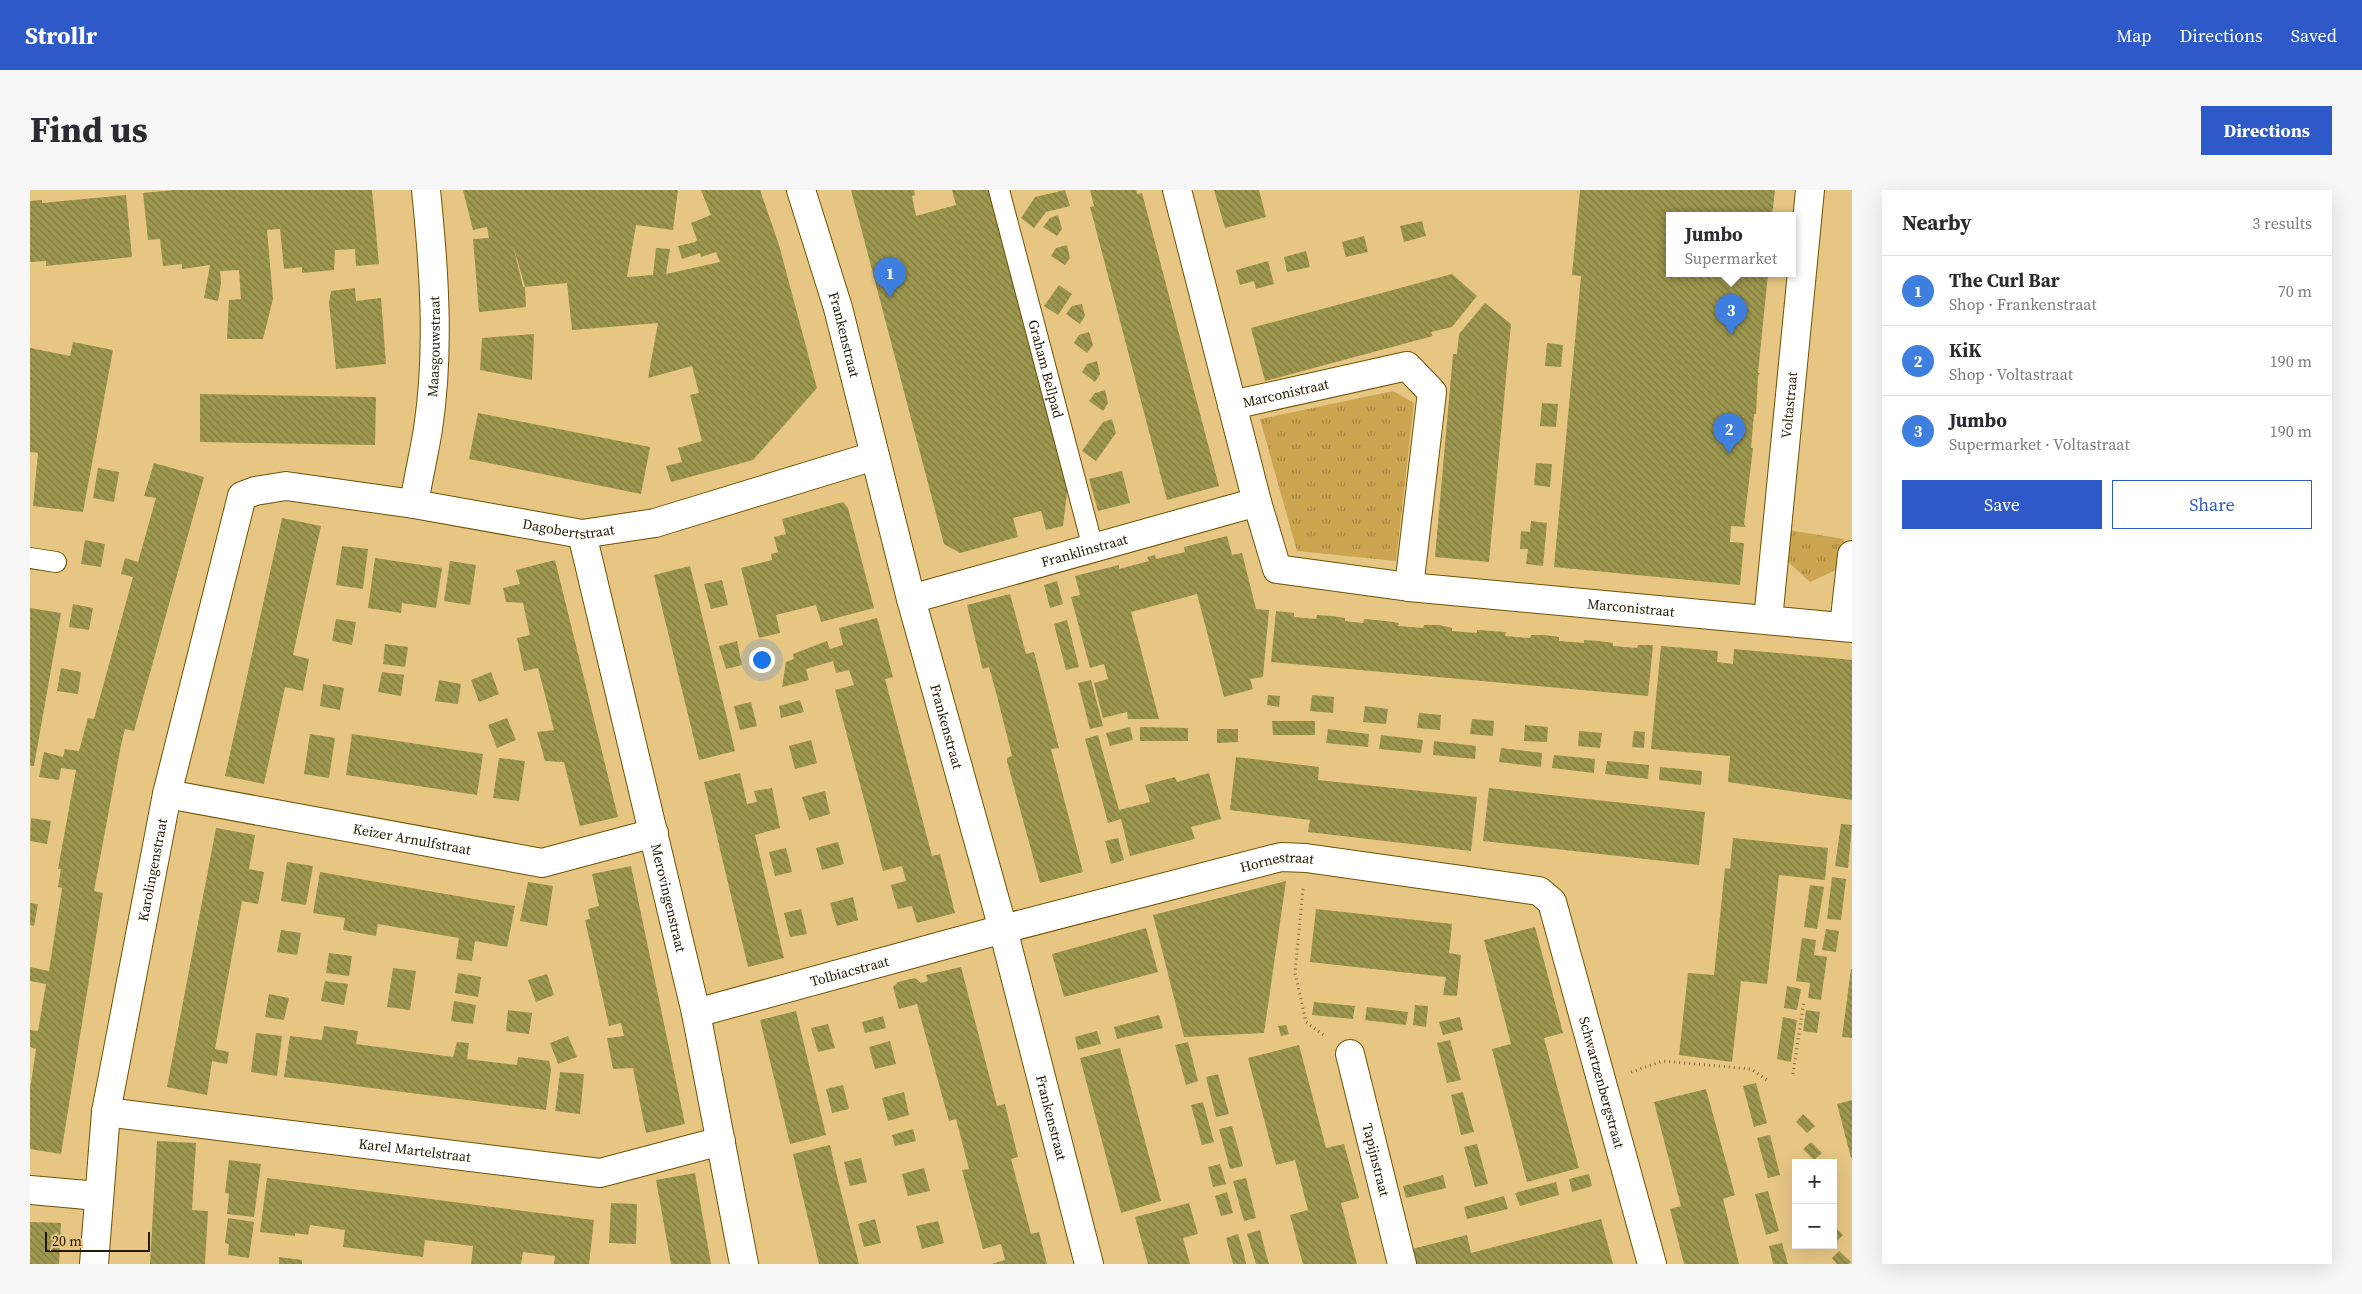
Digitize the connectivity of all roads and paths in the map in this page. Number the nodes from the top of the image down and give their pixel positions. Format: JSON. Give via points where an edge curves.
{"nodes":[{"id":1,"x":426,"y":190,"type":"edge"},
{"id":2,"x":801,"y":190,"type":"edge"},
{"id":3,"x":1000,"y":190,"type":"edge"},
{"id":4,"x":1177,"y":190,"type":"edge"},
{"id":5,"x":1810,"y":190,"type":"edge"},
{"id":6,"x":1232,"y":405,"type":"junction"},
{"id":7,"x":874,"y":456,"type":"junction"},
{"id":8,"x":255,"y":491,"type":"joint"},
{"id":9,"x":1257,"y":502,"type":"junction"},
{"id":10,"x":414,"y":504,"type":"junction"},
{"id":11,"x":582,"y":534,"type":"junction"},
{"id":12,"x":1093,"y":548,"type":"junction"},
{"id":13,"x":1852,"y":555,"type":"edge"},
{"id":14,"x":30,"y":558,"type":"edge"},
{"id":15,"x":56,"y":562,"type":"dead end"},
{"id":16,"x":1409,"y":587,"type":"junction"},
{"id":17,"x":911,"y":599,"type":"junction"},
{"id":18,"x":1768,"y":620,"type":"junction"},
{"id":19,"x":1848,"y":627,"type":"edge"},
{"id":20,"x":167,"y":794,"type":"junction"},
{"id":21,"x":654,"y":833,"type":"junction"},
{"id":22,"x":1306,"y":858,"type":"junction"},
{"id":23,"x":1552,"y":902,"type":"joint"},
{"id":24,"x":1003,"y":929,"type":"junction"},
{"id":25,"x":1804,"y":1000,"type":"dead end"},
{"id":26,"x":696,"y":1013,"type":"junction"},
{"id":27,"x":1350,"y":1054,"type":"joint"},
{"id":28,"x":1793,"y":1074,"type":"dead end"},
{"id":29,"x":1767,"y":1080,"type":"dead end"},
{"id":30,"x":1602,"y":1083,"type":"junction"},
{"id":31,"x":106,"y":1112,"type":"junction"},
{"id":32,"x":721,"y":1141,"type":"junction"},
{"id":33,"x":30,"y":1190,"type":"edge"},
{"id":34,"x":98,"y":1196,"type":"junction"},
{"id":35,"x":94,"y":1264,"type":"edge"},
{"id":36,"x":744,"y":1264,"type":"edge"},
{"id":37,"x":1089,"y":1264,"type":"edge"},
{"id":38,"x":1402,"y":1264,"type":"edge"},
{"id":39,"x":1652,"y":1264,"type":"edge"}],
"edges":[{"from":1,"to":10,"type":"street","name":"Maasgouwstraat","via":[[432,251],[434,339],[428,427]]},
{"from":2,"to":7,"type":"street","name":"Frankenstraat","via":[[838,308]]},
{"from":3,"to":12,"type":"lane","name":"Graham Bellpad"},
{"from":4,"to":6,"type":"street","name":"Marconistraat"},
{"from":5,"to":18,"type":"street","name":"Voltastraat"},
{"from":6,"to":9,"type":"street","name":"Marconistraat"},
{"from":6,"to":16,"type":"street","name":"Marconistraat","via":[[1406,366],[1432,392]]},
{"from":7,"to":11,"type":"street","name":"Dagobertstraat","via":[[655,523]]},
{"from":7,"to":17,"type":"street","name":"Frankenstraat"},
{"from":8,"to":10,"type":"street","name":"Dagobertstraat","via":[[286,486]]},
{"from":8,"to":20,"type":"street","name":"Karolingenstraat","via":[[242,496]]},
{"from":9,"to":12,"type":"street","name":"Franklinstraat"},
{"from":9,"to":16,"type":"street","name":"Marconistraat","via":[[1277,569]]},
{"from":10,"to":11,"type":"street","name":"Dagobertstraat"},
{"from":11,"to":21,"type":"street","name":"Merovingenstraat"},
{"from":12,"to":17,"type":"street","name":"Franklinstraat"},
{"from":13,"to":19,"type":"street"},
{"from":14,"to":15,"type":"lane"},
{"from":16,"to":18,"type":"street","name":"Marconistraat"},
{"from":17,"to":24,"type":"street","name":"Frankenstraat"},
{"from":18,"to":19,"type":"street","name":"Marconistraat"},
{"from":20,"to":21,"type":"street","name":"Keizer Arnulfstraat","via":[[542,863]]},
{"from":20,"to":31,"type":"street","name":"Karolingenstraat"},
{"from":21,"to":26,"type":"street","name":"Merovingenstraat"},
{"from":22,"to":23,"type":"street","name":"Hornestraat","via":[[1539,891]]},
{"from":22,"to":24,"type":"street","name":"Hornestraat","via":[[1281,857]]},
{"from":22,"to":27,"type":"path","via":[[1295,973],[1306,1022]]},
{"from":23,"to":30,"type":"street","name":"Schwartzenbergstraat"},
{"from":24,"to":26,"type":"street","name":"Tolbiacstraat"},
{"from":24,"to":37,"type":"street","name":"Frankenstraat"},
{"from":25,"to":28,"type":"path"},
{"from":26,"to":32,"type":"street","name":"Merovingenstraat"},
{"from":27,"to":38,"type":"street","name":"Tapijnstraat"},
{"from":29,"to":30,"type":"path","via":[[1751,1069],[1663,1060]]},
{"from":30,"to":39,"type":"street","name":"Schwartzenbergstraat"},
{"from":31,"to":32,"type":"street","name":"Karel Martelstraat","via":[[600,1172]]},
{"from":31,"to":34,"type":"street","name":"Karolingenstraat"},
{"from":32,"to":36,"type":"street","name":"Merovingenstraat"},
{"from":33,"to":34,"type":"street"},
{"from":34,"to":35,"type":"street","name":"Karolingenstraat"}]}
